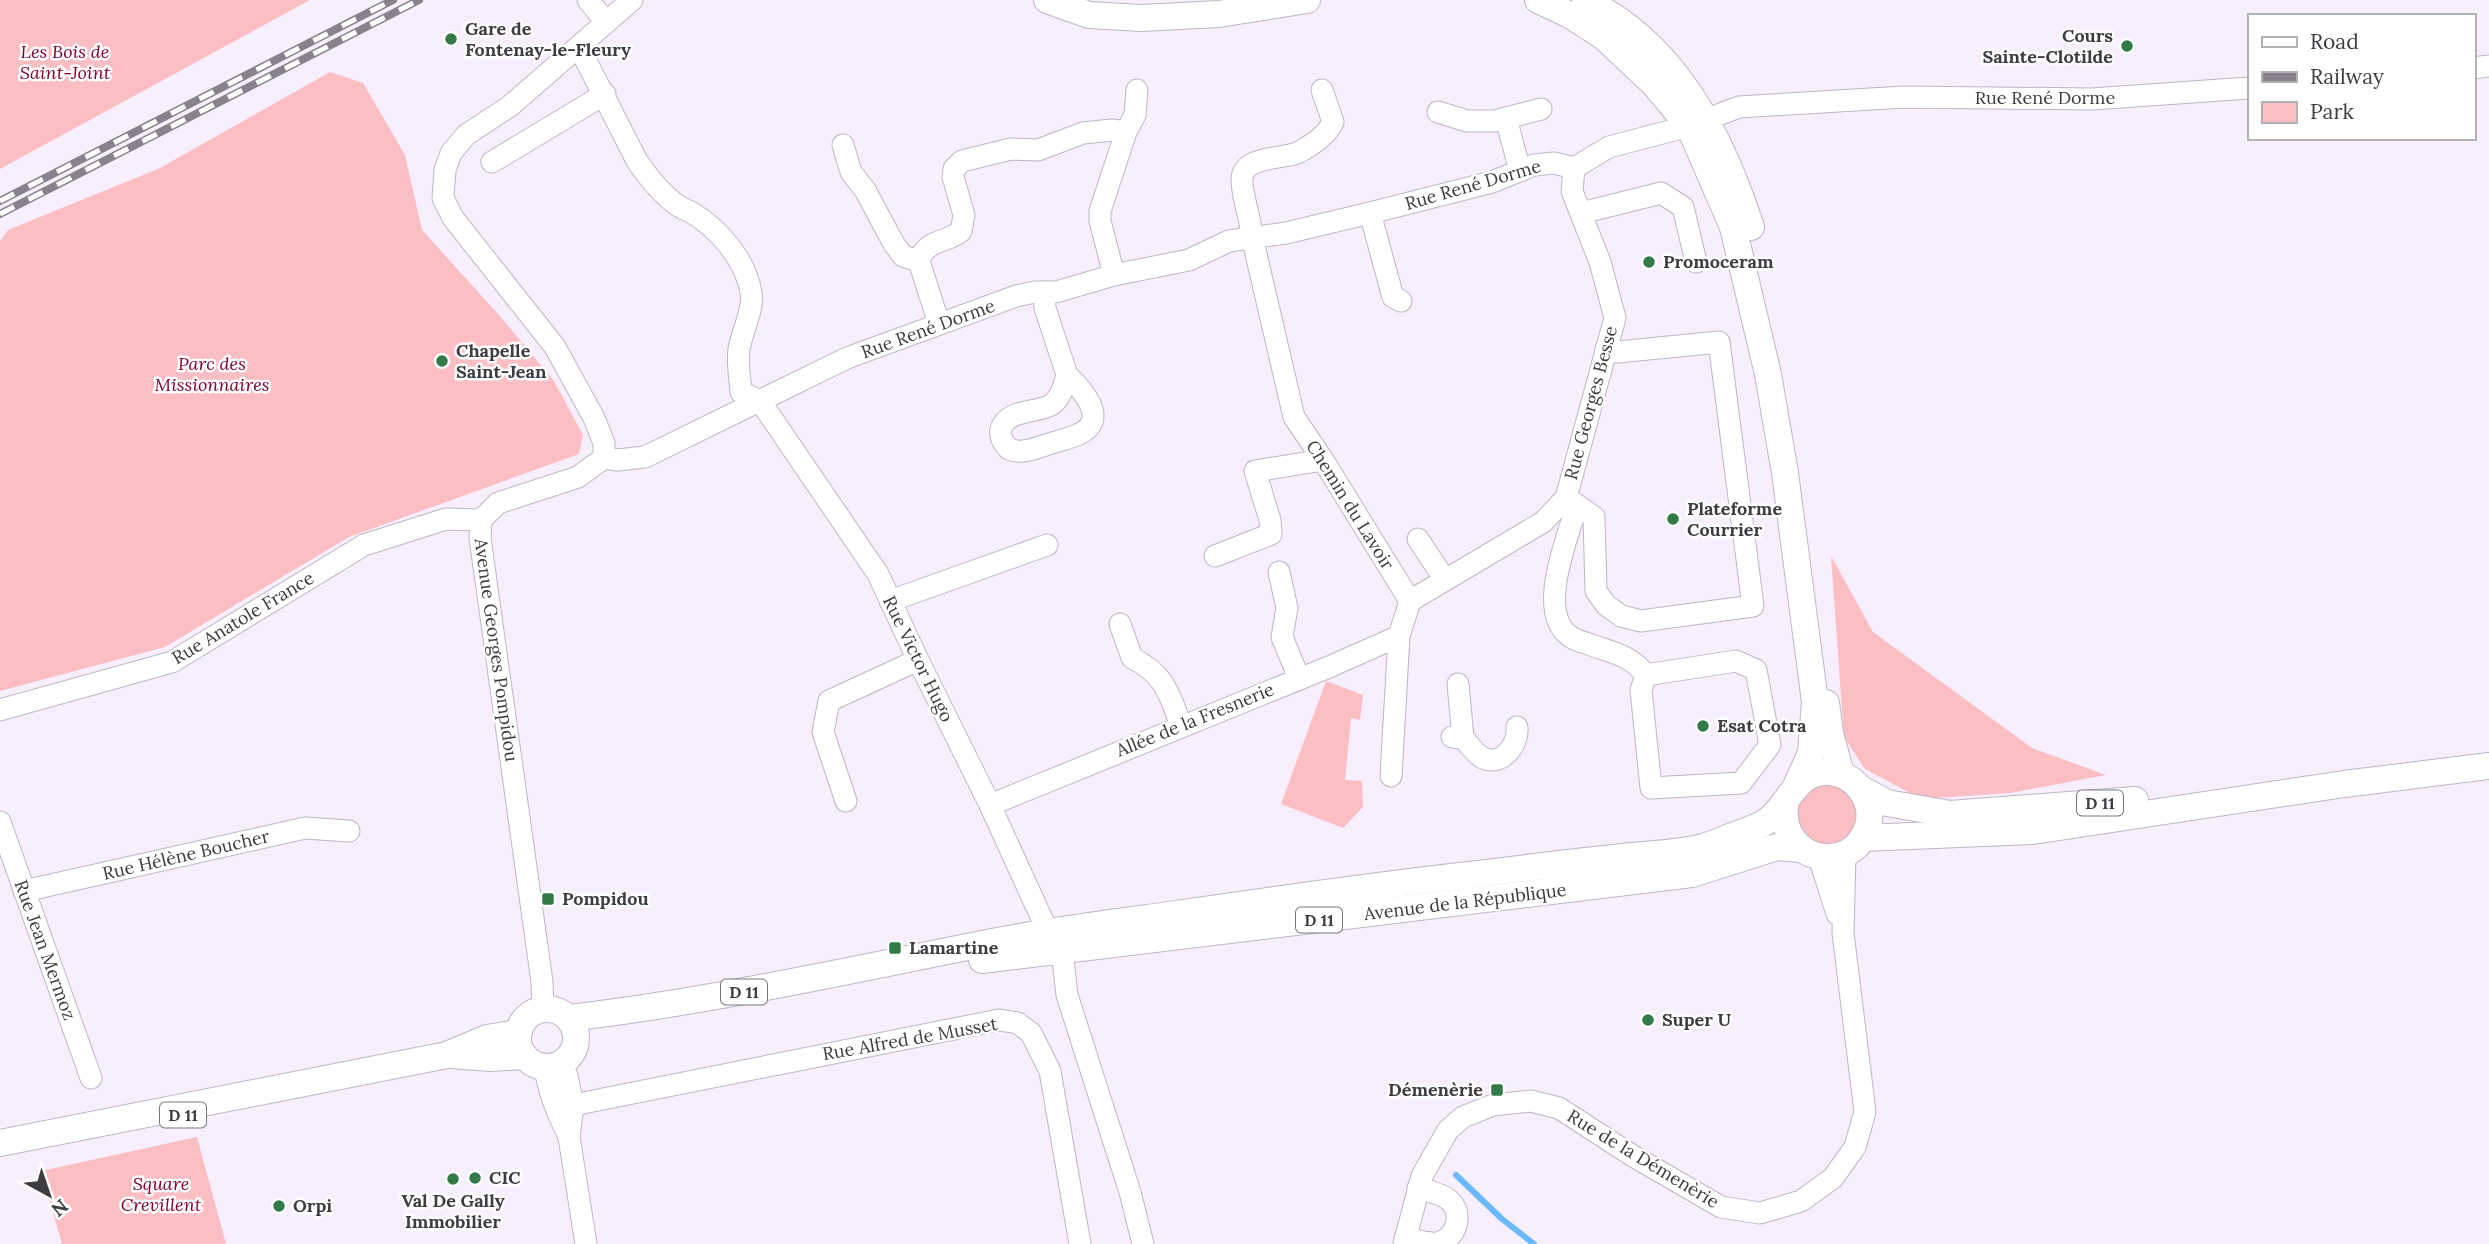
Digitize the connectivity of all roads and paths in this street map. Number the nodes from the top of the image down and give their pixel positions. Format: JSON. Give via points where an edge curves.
{"nodes":[{"id":1,"x":589,"y":0,"type":"edge"},
{"id":2,"x":632,"y":0,"type":"edge"},
{"id":3,"x":1047,"y":0,"type":"edge"},
{"id":4,"x":1307,"y":0,"type":"edge"},
{"id":5,"x":1538,"y":0,"type":"edge"},
{"id":6,"x":1585,"y":0,"type":"edge"},
{"id":7,"x":606,"y":22,"type":"junction"},
{"id":8,"x":579,"y":47,"type":"junction"},
{"id":9,"x":2248,"y":89,"type":"edge"},
{"id":10,"x":1137,"y":90,"type":"dead end"},
{"id":11,"x":1322,"y":90,"type":"dead end"},
{"id":12,"x":605,"y":94,"type":"junction"},
{"id":13,"x":1541,"y":109,"type":"dead end"},
{"id":14,"x":1438,"y":112,"type":"dead end"},
{"id":15,"x":1506,"y":118,"type":"junction"},
{"id":16,"x":1698,"y":124,"type":"junction"},
{"id":17,"x":1126,"y":132,"type":"junction"},
{"id":18,"x":843,"y":145,"type":"dead end"},
{"id":19,"x":492,"y":162,"type":"dead end"},
{"id":20,"x":1574,"y":168,"type":"junction"},
{"id":21,"x":1520,"y":171,"type":"junction"},
{"id":22,"x":1370,"y":213,"type":"junction"},
{"id":23,"x":1581,"y":213,"type":"junction"},
{"id":24,"x":1252,"y":237,"type":"junction"},
{"id":25,"x":919,"y":261,"type":"junction"},
{"id":26,"x":1696,"y":262,"type":"dead end"},
{"id":27,"x":1114,"y":275,"type":"junction"},
{"id":28,"x":1044,"y":292,"type":"junction"},
{"id":29,"x":1401,"y":301,"type":"dead end"},
{"id":30,"x":939,"y":324,"type":"junction"},
{"id":31,"x":1606,"y":349,"type":"junction"},
{"id":32,"x":1068,"y":375,"type":"dead end"},
{"id":33,"x":760,"y":401,"type":"junction"},
{"id":34,"x":604,"y":458,"type":"junction"},
{"id":35,"x":1323,"y":460,"type":"junction"},
{"id":36,"x":1571,"y":502,"type":"junction"},
{"id":37,"x":481,"y":520,"type":"junction"},
{"id":38,"x":1418,"y":539,"type":"dead end"},
{"id":39,"x":1048,"y":545,"type":"dead end"},
{"id":40,"x":1215,"y":556,"type":"dead end"},
{"id":41,"x":1279,"y":572,"type":"dead end"},
{"id":42,"x":1445,"y":580,"type":"junction"},
{"id":43,"x":890,"y":601,"type":"junction"},
{"id":44,"x":1410,"y":601,"type":"junction"},
{"id":45,"x":1120,"y":624,"type":"dead end"},
{"id":46,"x":1399,"y":636,"type":"junction"},
{"id":47,"x":918,"y":660,"type":"junction"},
{"id":48,"x":1646,"y":675,"type":"junction"},
{"id":49,"x":1299,"y":678,"type":"junction"},
{"id":50,"x":1458,"y":684,"type":"dead end"},
{"id":51,"x":0,"y":710,"type":"edge"},
{"id":52,"x":1181,"y":725,"type":"junction"},
{"id":53,"x":1517,"y":727,"type":"dead end"},
{"id":54,"x":2489,"y":766,"type":"edge"},
{"id":55,"x":1391,"y":776,"type":"dead end"},
{"id":56,"x":1851,"y":782,"type":"junction"},
{"id":57,"x":2344,"y":784,"type":"junction"},
{"id":58,"x":1792,"y":792,"type":"junction"},
{"id":59,"x":846,"y":801,"type":"dead end"},
{"id":60,"x":990,"y":805,"type":"junction"},
{"id":61,"x":0,"y":822,"type":"edge"},
{"id":62,"x":349,"y":831,"type":"dead end"},
{"id":63,"x":1854,"y":845,"type":"junction"},
{"id":64,"x":1810,"y":853,"type":"junction"},
{"id":65,"x":24,"y":891,"type":"junction"},
{"id":66,"x":1843,"y":933,"type":"junction"},
{"id":67,"x":1055,"y":942,"type":"junction"},
{"id":68,"x":543,"y":1009,"type":"junction"},
{"id":69,"x":573,"y":1028,"type":"junction"},
{"id":70,"x":537,"y":1055,"type":"junction"},
{"id":71,"x":91,"y":1078,"type":"dead end"},
{"id":72,"x":277,"y":1090,"type":"junction"},
{"id":73,"x":573,"y":1105,"type":"junction"},
{"id":74,"x":569,"y":1137,"type":"junction"},
{"id":75,"x":0,"y":1143,"type":"edge"},
{"id":76,"x":0,"y":1162,"type":"edge"},
{"id":77,"x":1418,"y":1188,"type":"junction"},
{"id":78,"x":1404,"y":1241,"type":"edge"},
{"id":79,"x":586,"y":1244,"type":"edge"},
{"id":80,"x":1080,"y":1244,"type":"edge"},
{"id":81,"x":1143,"y":1244,"type":"edge"}],
"edges":[{"from":1,"to":7,"type":"street"},
{"from":2,"to":7,"type":"street"},
{"from":3,"to":4,"type":"main road","via":[[1089,15],[1141,18],[1219,14]]},
{"from":5,"to":16,"type":"main road","via":[[1604,37]]},
{"from":6,"to":16,"type":"main road","via":[[1618,19],[1652,48],[1684,85]]},
{"from":7,"to":8,"type":"street"},
{"from":8,"to":12,"type":"street"},
{"from":8,"to":34,"type":"street","via":[[510,106],[466,135],[451,153],[443,198],[453,218],[555,346],[594,418],[604,443]]},
{"from":9,"to":16,"type":"street","name":"Rue René Dorme","via":[[2092,99],[1904,97],[1739,107]]},
{"from":10,"to":17,"type":"street","via":[[1135,115]]},
{"from":11,"to":24,"type":"street","name":"Chemin du Lavoir","via":[[1333,122],[1327,134],[1296,153],[1256,162],[1245,170],[1242,179]]},
{"from":12,"to":19,"type":"street"},
{"from":12,"to":33,"type":"street","name":"Rue Victor Hugo","via":[[649,179],[716,231],[734,251],[751,291],[739,353],[741,392]]},
{"from":13,"to":15,"type":"street"},
{"from":14,"to":15,"type":"street","via":[[1467,121]]},
{"from":15,"to":21,"type":"street"},
{"from":16,"to":20,"type":"street","name":"Rue René Dorme","via":[[1609,148]]},
{"from":16,"to":56,"type":"main road","via":[[1724,155],[1750,225],[1785,367],[1830,733]]},
{"from":16,"to":58,"type":"main road","via":[[1733,227],[1768,374],[1785,473],[1815,702],[1811,753]]},
{"from":17,"to":25,"type":"street","via":[[1083,133],[1038,150],[1011,149],[962,161],[953,177],[964,215],[961,231],[928,246]]},
{"from":17,"to":27,"type":"street","via":[[1100,211]]},
{"from":18,"to":25,"type":"street","via":[[851,172],[894,244],[902,256]]},
{"from":20,"to":21,"type":"street","name":"Rue René Dorme","via":[[1554,163]]},
{"from":20,"to":23,"type":"street","name":"Rue Georges Besse","via":[[1572,191]]},
{"from":21,"to":22,"type":"street","name":"Rue René Dorme","via":[[1492,183]]},
{"from":22,"to":24,"type":"street","name":"Rue René Dorme"},
{"from":22,"to":29,"type":"street","via":[[1393,296]]},
{"from":23,"to":26,"type":"street","via":[[1661,193],[1683,207]]},
{"from":23,"to":31,"type":"street","name":"Rue Georges Besse","via":[[1615,318]]},
{"from":24,"to":27,"type":"street","name":"Rue René Dorme","via":[[1229,241],[1189,260]]},
{"from":24,"to":35,"type":"street","name":"Chemin du Lavoir","via":[[1294,417]]},
{"from":25,"to":30,"type":"street"},
{"from":27,"to":28,"type":"street","name":"Rue René Dorme"},
{"from":28,"to":30,"type":"street","name":"Rue René Dorme","via":[[1016,296]]},
{"from":28,"to":32,"type":"street"},
{"from":30,"to":33,"type":"street","name":"Rue René Dorme","via":[[847,358]]},
{"from":31,"to":36,"type":"street","name":"Rue Georges Besse"},
{"from":31,"to":36,"type":"street","via":[[1618,352],[1719,342],[1753,606],[1641,621],[1620,616],[1596,591],[1594,517]]},
{"from":33,"to":34,"type":"street","via":[[645,457]]},
{"from":33,"to":43,"type":"street","name":"Rue Victor Hugo","via":[[878,574]]},
{"from":34,"to":37,"type":"street","name":"Avenue Georges Pompidou","via":[[578,477],[498,503]]},
{"from":35,"to":40,"type":"street","via":[[1255,471],[1271,534]]},
{"from":35,"to":44,"type":"street","name":"Chemin du Lavoir"},
{"from":36,"to":42,"type":"street","name":"Rue Georges Besse"},
{"from":36,"to":48,"type":"street","via":[[1553,598],[1558,621],[1570,637],[1635,661]]},
{"from":37,"to":51,"type":"street","name":"Rue Anatole France","via":[[446,519],[364,545],[172,662]]},
{"from":37,"to":68,"type":"street","name":"Avenue Georges Pompidou"},
{"from":38,"to":42,"type":"street"},
{"from":39,"to":43,"type":"street"},
{"from":41,"to":49,"type":"street","via":[[1287,608],[1282,638]]},
{"from":42,"to":44,"type":"street","name":"Rue Georges Besse"},
{"from":43,"to":47,"type":"street","name":"Rue Victor Hugo"},
{"from":44,"to":46,"type":"street"},
{"from":45,"to":52,"type":"street","via":[[1132,658],[1150,667],[1165,684]]},
{"from":46,"to":49,"type":"street","name":"Allée de la Fresnerie"},
{"from":46,"to":55,"type":"street"},
{"from":47,"to":59,"type":"street","via":[[829,701],[823,732]]},
{"from":47,"to":60,"type":"street","name":"Rue Victor Hugo"},
{"from":48,"to":48,"type":"street","via":[[1641,690],[1651,788],[1741,783],[1770,745],[1756,670],[1736,661]]},
{"from":49,"to":52,"type":"street","name":"Allée de la Fresnerie"},
{"from":50,"to":53,"type":"street","via":[[1457,737],[1484,758],[1497,760],[1508,753]]},
{"from":52,"to":60,"type":"street","name":"Allée de la Fresnerie"},
{"from":54,"to":57,"type":"main road","number":"D 11"},
{"from":56,"to":57,"type":"main road","number":"D 11","via":[[1887,803],[1950,814]]},
{"from":56,"to":58,"type":"main road","name":"Avenue de la République","via":[[1830,772],[1818,773],[1807,776]]},
{"from":56,"to":63,"type":"main road","via":[[1867,801],[1869,813],[1868,826]]},
{"from":57,"to":63,"type":"main road","number":"D 11","via":[[2034,831]]},
{"from":58,"to":64,"type":"main road","via":[[1784,813],[1785,827],[1791,839]]},
{"from":58,"to":67,"type":"main road","name":"Avenue de la République","number":"D 11","via":[[1768,821],[1702,847],[1353,888]]},
{"from":60,"to":67,"type":"street","name":"Rue Victor Hugo"},
{"from":61,"to":65,"type":"street","name":"Rue Jean Mermoz"},
{"from":62,"to":65,"type":"street","name":"Rue Hélène Boucher","via":[[305,828]]},
{"from":63,"to":64,"type":"main road","name":"Avenue de la République","via":[[1832,857]]},
{"from":63,"to":66,"type":"street","name":"Rue de la Démenèrie"},
{"from":64,"to":66,"type":"street","name":"Rue de la Démenèrie"},
{"from":64,"to":67,"type":"main road","name":"Avenue de la République","number":"D 11","via":[[1777,848],[1692,874]]},
{"from":65,"to":71,"type":"street","name":"Rue Jean Mermoz"},
{"from":66,"to":77,"type":"street","name":"Rue de la Démenèrie","via":[[1865,1112],[1854,1147],[1833,1178],[1801,1201],[1760,1213],[1721,1208],[1559,1108],[1531,1101],[1493,1104],[1463,1117],[1448,1130]]},
{"from":67,"to":69,"type":"main road","name":"Avenue de la République","number":"D 11","via":[[834,975]]},
{"from":67,"to":81,"type":"street","name":"Rue Victor Hugo"},
{"from":68,"to":69,"type":"main road","via":[[558,1011]]},
{"from":68,"to":70,"type":"main road","via":[[527,1017]]},
{"from":69,"to":70,"type":"main road","via":[[572,1054]]},
{"from":70,"to":72,"type":"main road","number":"D 11","via":[[447,1055]]},
{"from":70,"to":73,"type":"street","via":[[567,1076]]},
{"from":70,"to":74,"type":"street"},
{"from":72,"to":75,"type":"main road","number":"D 11"},
{"from":72,"to":76,"type":"main road","number":"D 11"},
{"from":73,"to":74,"type":"street"},
{"from":73,"to":80,"type":"street","name":"Rue Alfred de Musset","via":[[999,1020],[1018,1023],[1031,1033],[1050,1071]]},
{"from":74,"to":79,"type":"street"},
{"from":77,"to":78,"type":"street","name":"Rue de la Démenèrie"},
{"from":77,"to":78,"type":"street","via":[[1449,1200],[1454,1206],[1455,1230],[1443,1242]]}]}
